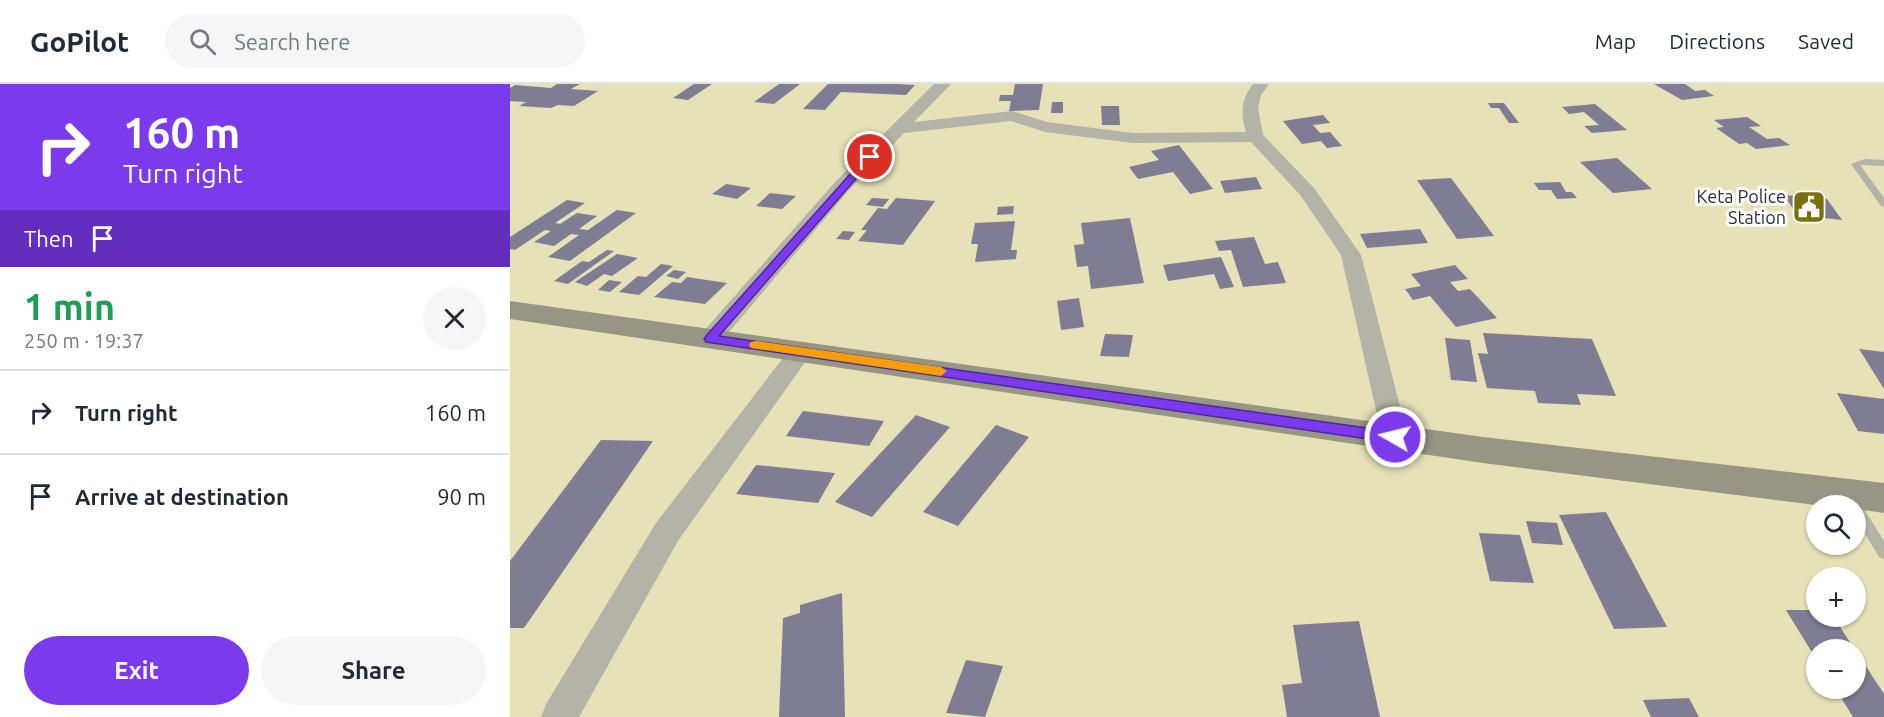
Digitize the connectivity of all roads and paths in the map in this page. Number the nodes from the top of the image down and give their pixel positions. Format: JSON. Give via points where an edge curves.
{"nodes":[{"id":1,"x":943,"y":84,"type":"edge"},
{"id":2,"x":1261,"y":84,"type":"edge"},
{"id":3,"x":898,"y":129,"type":"junction"},
{"id":4,"x":1256,"y":137,"type":"junction"},
{"id":5,"x":1884,"y":163,"type":"edge"},
{"id":6,"x":1884,"y":204,"type":"edge"},
{"id":7,"x":510,"y":310,"type":"edge"},
{"id":8,"x":710,"y":339,"type":"junction"},
{"id":9,"x":801,"y":351,"type":"junction"},
{"id":10,"x":1395,"y":437,"type":"junction"},
{"id":11,"x":1806,"y":495,"type":"edge"},
{"id":12,"x":1884,"y":498,"type":"edge"},
{"id":13,"x":1866,"y":500,"type":"edge"},
{"id":14,"x":1866,"y":524,"type":"edge"},
{"id":15,"x":1884,"y":553,"type":"edge"},
{"id":16,"x":559,"y":717,"type":"edge"}],
"edges":[{"from":1,"to":3,"type":"street"},
{"from":2,"to":4,"type":"street","via":[[1250,99]]},
{"from":3,"to":4,"type":"street","via":[[1006,116],[1045,127],[1133,138]]},
{"from":3,"to":8,"type":"street","via":[[843,185]]},
{"from":4,"to":10,"type":"street","via":[[1318,204],[1351,255]]},
{"from":5,"to":6,"type":"lane","via":[[1855,165]]},
{"from":7,"to":8,"type":"main road"},
{"from":8,"to":9,"type":"main road"},
{"from":9,"to":10,"type":"main road"},
{"from":9,"to":16,"type":"street","via":[[667,532]]},
{"from":10,"to":11,"type":"main road"},
{"from":12,"to":13,"type":"main road"},
{"from":14,"to":15,"type":"lane"}]}
